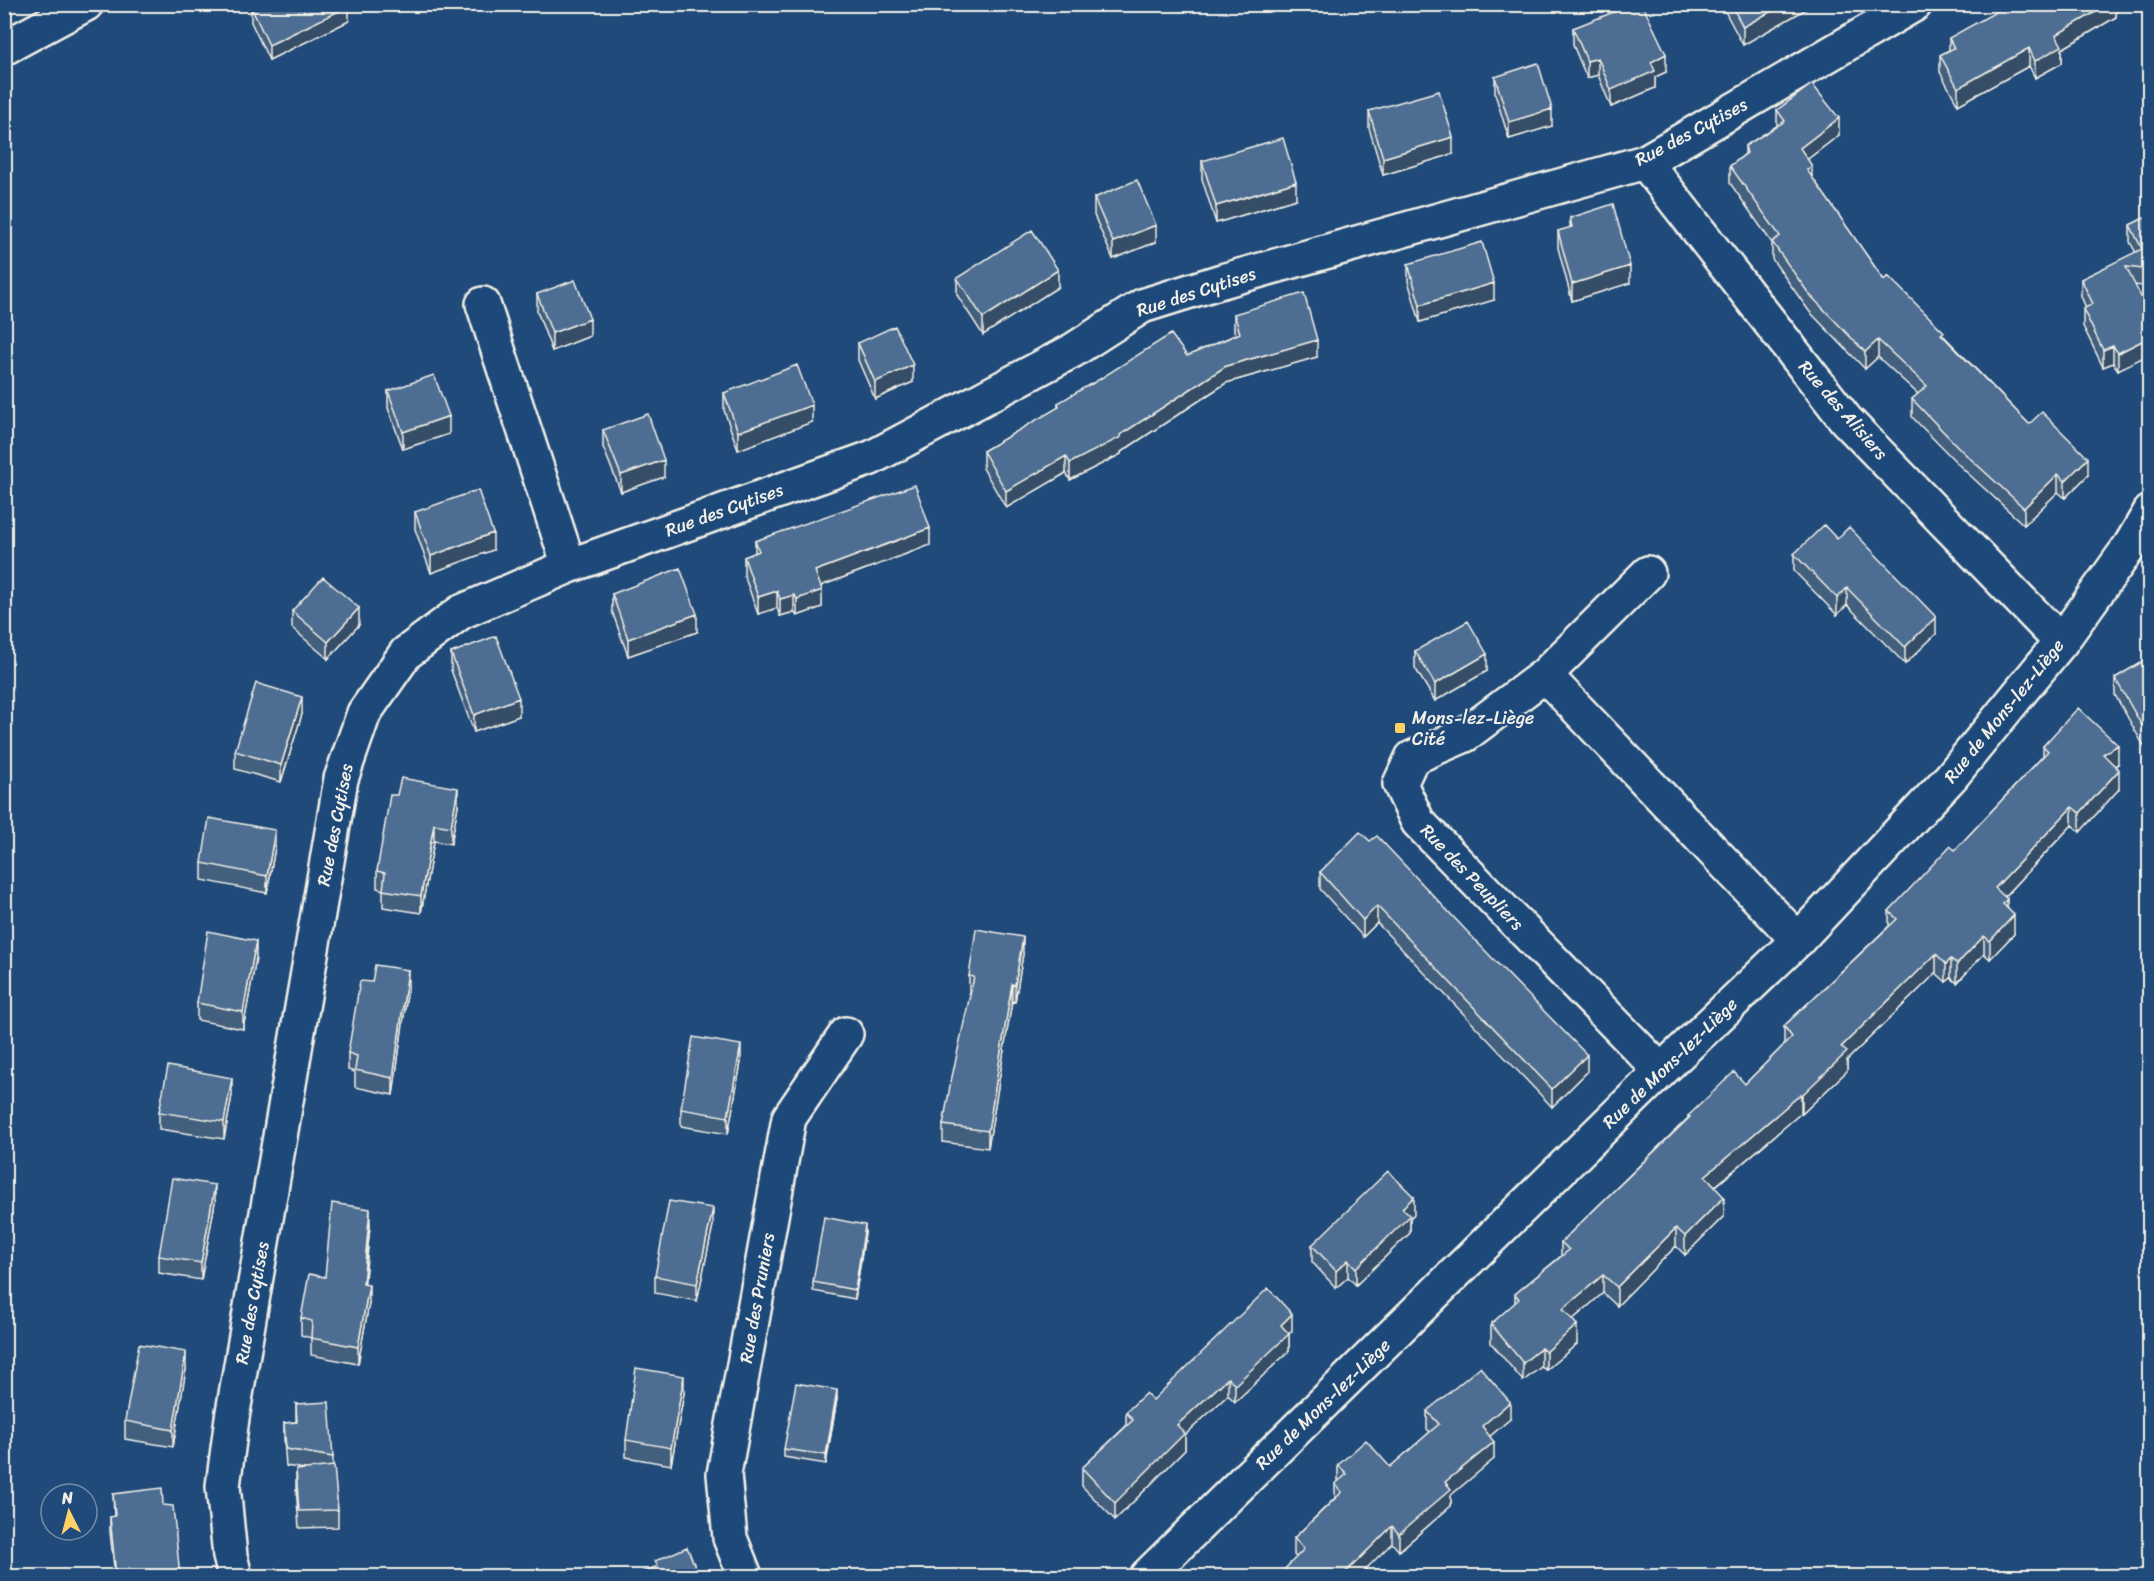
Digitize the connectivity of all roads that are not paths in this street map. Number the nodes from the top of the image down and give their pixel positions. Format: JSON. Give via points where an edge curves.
{"nodes":[{"id":1,"x":86,"y":4,"type":"edge"},
{"id":2,"x":1915,"y":4,"type":"edge"},
{"id":3,"x":4,"y":48,"type":"edge"},
{"id":4,"x":1645,"y":162,"type":"junction"},
{"id":5,"x":483,"y":304,"type":"dead end"},
{"id":6,"x":2150,"y":512,"type":"edge"},
{"id":7,"x":569,"y":567,"type":"junction"},
{"id":8,"x":1648,"y":573,"type":"dead end"},
{"id":9,"x":2061,"y":642,"type":"junction"},
{"id":10,"x":1545,"y":675,"type":"junction"},
{"id":11,"x":1798,"y":940,"type":"junction"},
{"id":12,"x":846,"y":1034,"type":"dead end"},
{"id":13,"x":1661,"y":1071,"type":"junction"},
{"id":14,"x":235,"y":1576,"type":"edge"},
{"id":15,"x":745,"y":1576,"type":"edge"},
{"id":16,"x":1147,"y":1576,"type":"edge"}],
"edges":[{"from":1,"to":3,"type":"street"},
{"from":2,"to":4,"type":"street","name":"Rue des Cytises"},
{"from":4,"to":7,"type":"street","name":"Rue des Cytises","via":[[1142,306],[1072,351],[871,458]]},
{"from":4,"to":9,"type":"street","name":"Rue des Alisiers","via":[[1846,420]]},
{"from":5,"to":7,"type":"street"},
{"from":6,"to":9,"type":"street","name":"Rue de Mons-lez-Liège"},
{"from":7,"to":14,"type":"street","name":"Rue des Cytises","via":[[461,612],[406,653],[364,713],[341,779],[222,1486]]},
{"from":8,"to":10,"type":"street","name":"Rue des Peupliers"},
{"from":9,"to":11,"type":"street","name":"Rue de Mons-lez-Liège","via":[[1951,777]]},
{"from":10,"to":11,"type":"street"},
{"from":10,"to":13,"type":"street","name":"Rue des Peupliers","via":[[1465,735],[1412,758],[1400,784],[1418,822]]},
{"from":11,"to":13,"type":"street","name":"Rue de Mons-lez-Liège"},
{"from":12,"to":15,"type":"street","name":"Rue des Pruniers","via":[[789,1118],[724,1474],[730,1538]]},
{"from":13,"to":16,"type":"street","name":"Rue de Mons-lez-Liège"}]}
